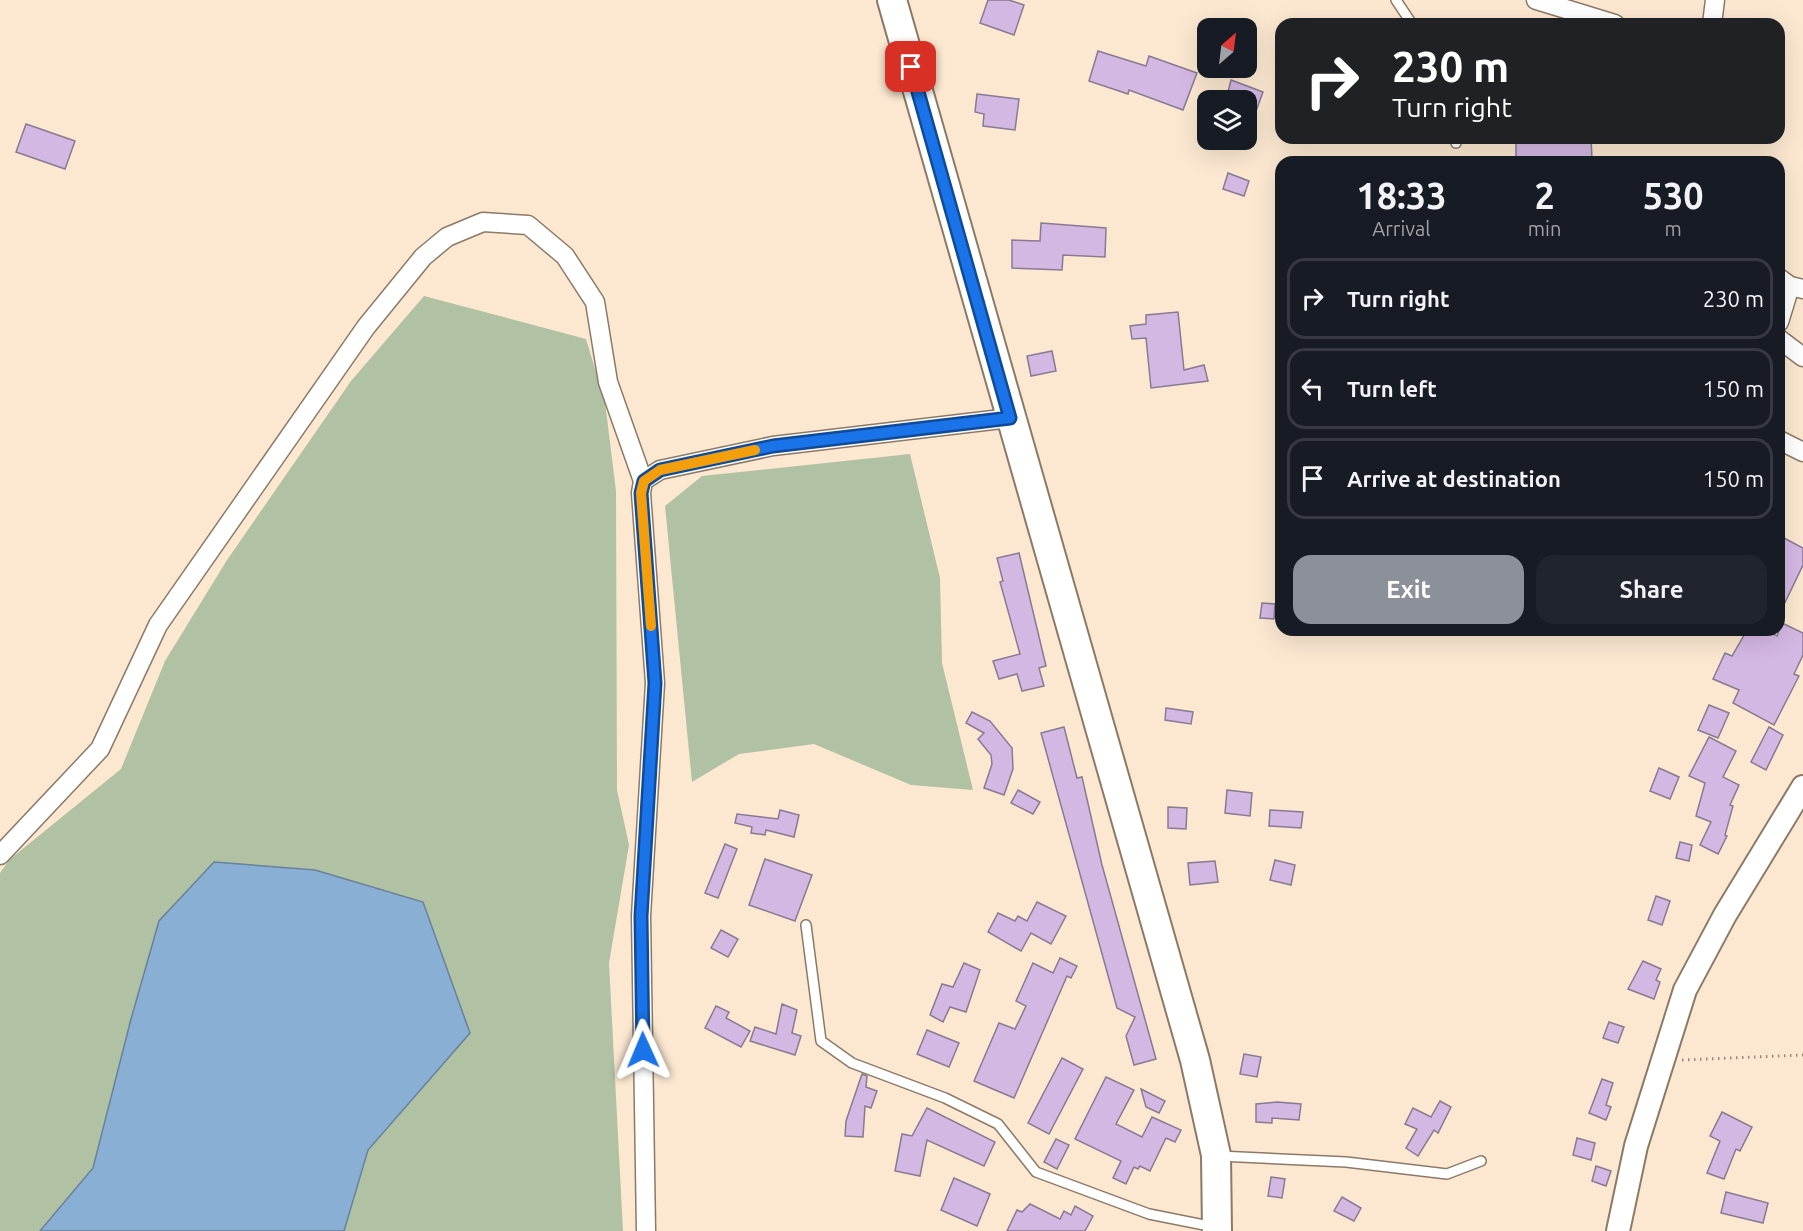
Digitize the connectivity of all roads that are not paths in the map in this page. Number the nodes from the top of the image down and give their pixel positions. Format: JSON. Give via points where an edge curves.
{"nodes":[{"id":1,"x":892,"y":0,"type":"edge"},
{"id":2,"x":1396,"y":0,"type":"edge"},
{"id":3,"x":1536,"y":0,"type":"edge"},
{"id":4,"x":1715,"y":0,"type":"edge"},
{"id":5,"x":1408,"y":18,"type":"edge"},
{"id":6,"x":1595,"y":18,"type":"edge"},
{"id":7,"x":1713,"y":18,"type":"edge"},
{"id":8,"x":1790,"y":284,"type":"edge"},
{"id":9,"x":1785,"y":301,"type":"edge"},
{"id":10,"x":1785,"y":344,"type":"edge"},
{"id":11,"x":1803,"y":357,"type":"edge"},
{"id":12,"x":1010,"y":418,"type":"junction"},
{"id":13,"x":1785,"y":443,"type":"edge"},
{"id":14,"x":1803,"y":452,"type":"edge"},
{"id":15,"x":644,"y":481,"type":"junction"},
{"id":16,"x":1803,"y":787,"type":"edge"},
{"id":17,"x":0,"y":855,"type":"edge"},
{"id":18,"x":806,"y":925,"type":"dead end"},
{"id":19,"x":1216,"y":1155,"type":"junction"},
{"id":20,"x":1482,"y":1161,"type":"dead end"},
{"id":21,"x":1216,"y":1229,"type":"edge"},
{"id":22,"x":646,"y":1231,"type":"edge"},
{"id":23,"x":1618,"y":1231,"type":"edge"}],
"edges":[{"from":1,"to":12,"type":"main road"},
{"from":2,"to":5,"type":"lane"},
{"from":3,"to":6,"type":"street"},
{"from":4,"to":7,"type":"street"},
{"from":8,"to":9,"type":"street"},
{"from":10,"to":11,"type":"street"},
{"from":12,"to":15,"type":"street","via":[[773,446],[660,470]]},
{"from":12,"to":19,"type":"main road","via":[[1196,1060]]},
{"from":13,"to":14,"type":"street"},
{"from":15,"to":17,"type":"street","via":[[608,382],[595,302],[566,256],[528,225],[483,222],[447,237],[423,257],[366,327],[158,625],[100,748]]},
{"from":15,"to":22,"type":"street","via":[[641,493],[655,683],[641,916]]},
{"from":16,"to":23,"type":"street","via":[[1725,915],[1685,990],[1636,1146]]},
{"from":18,"to":21,"type":"lane","via":[[820,1041],[852,1062],[945,1098],[998,1124],[1036,1172],[1149,1214]]},
{"from":19,"to":20,"type":"lane","via":[[1346,1162],[1447,1174]]},
{"from":19,"to":21,"type":"main road"}]}
